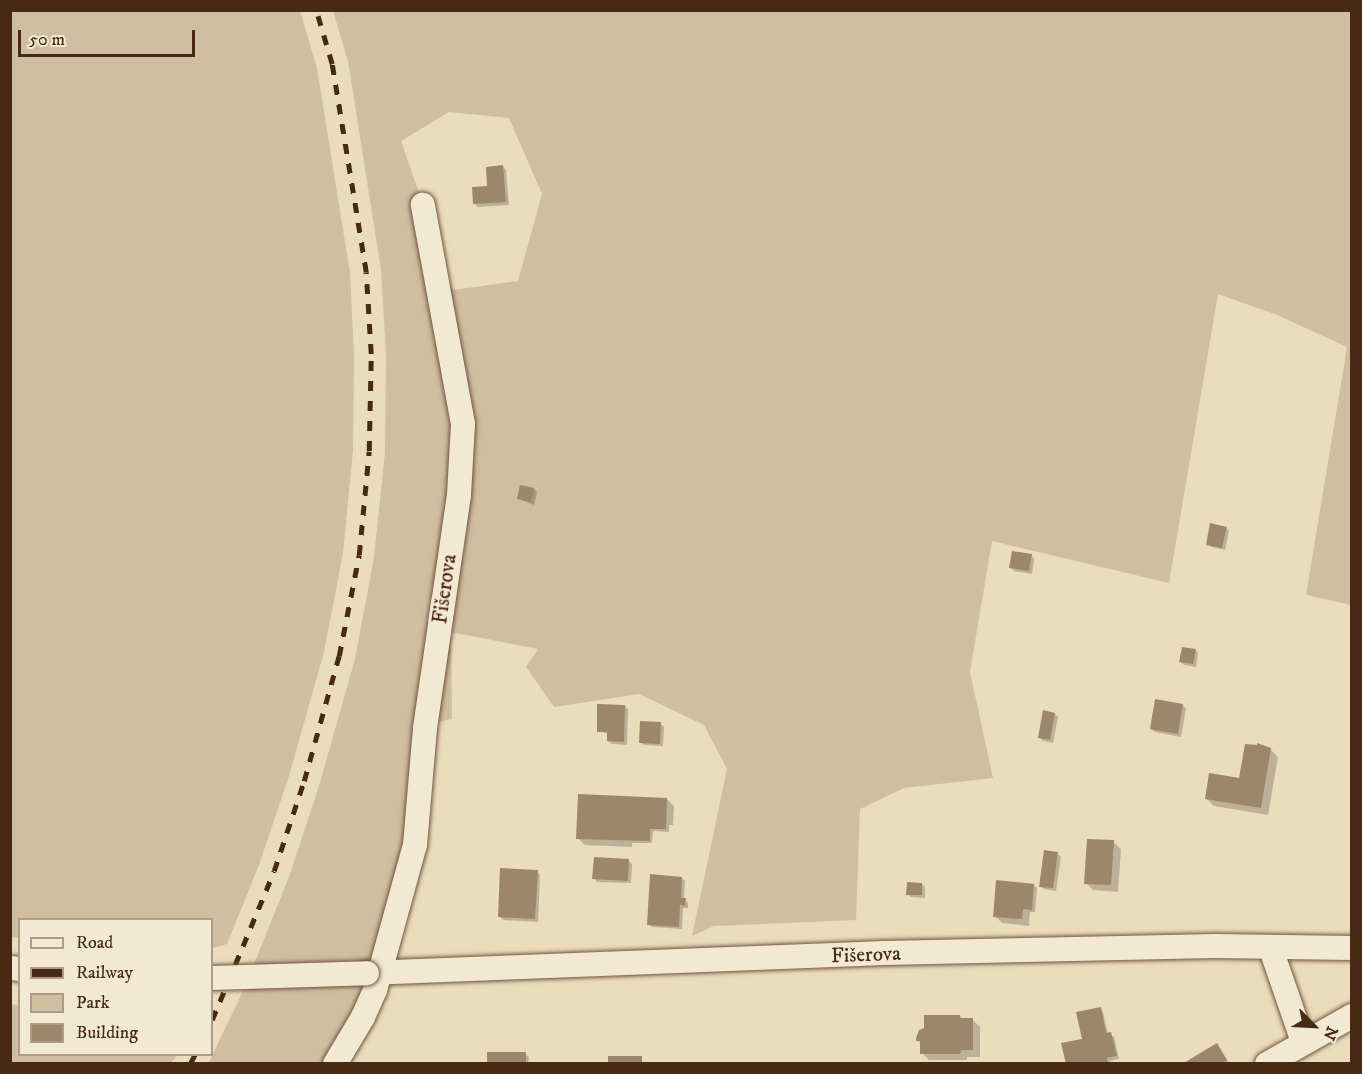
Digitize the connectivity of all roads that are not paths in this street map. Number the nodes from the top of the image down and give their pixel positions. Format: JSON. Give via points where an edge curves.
{"nodes":[{"id":1,"x":423,"y":205,"type":"dead end"},
{"id":2,"x":1352,"y":948,"type":"edge"},
{"id":3,"x":1271,"y":949,"type":"junction"},
{"id":4,"x":374,"y":973,"type":"junction"},
{"id":5,"x":213,"y":978,"type":"edge"},
{"id":6,"x":1352,"y":1016,"type":"edge"},
{"id":7,"x":1303,"y":1042,"type":"junction"},
{"id":8,"x":335,"y":1064,"type":"edge"},
{"id":9,"x":1267,"y":1064,"type":"edge"}],
"edges":[{"from":1,"to":4,"type":"street","name":"Fišerova","via":[[463,424],[459,495],[425,728],[415,845]]},
{"from":2,"to":3,"type":"street","name":"Fišerova"},
{"from":3,"to":4,"type":"street","name":"Fišerova","via":[[1215,946],[884,953]]},
{"from":3,"to":7,"type":"street"},
{"from":4,"to":5,"type":"street","name":"Fišerova","bridge":true},
{"from":4,"to":8,"type":"street","via":[[363,1017]]},
{"from":6,"to":7,"type":"street"},
{"from":7,"to":9,"type":"street"}]}
